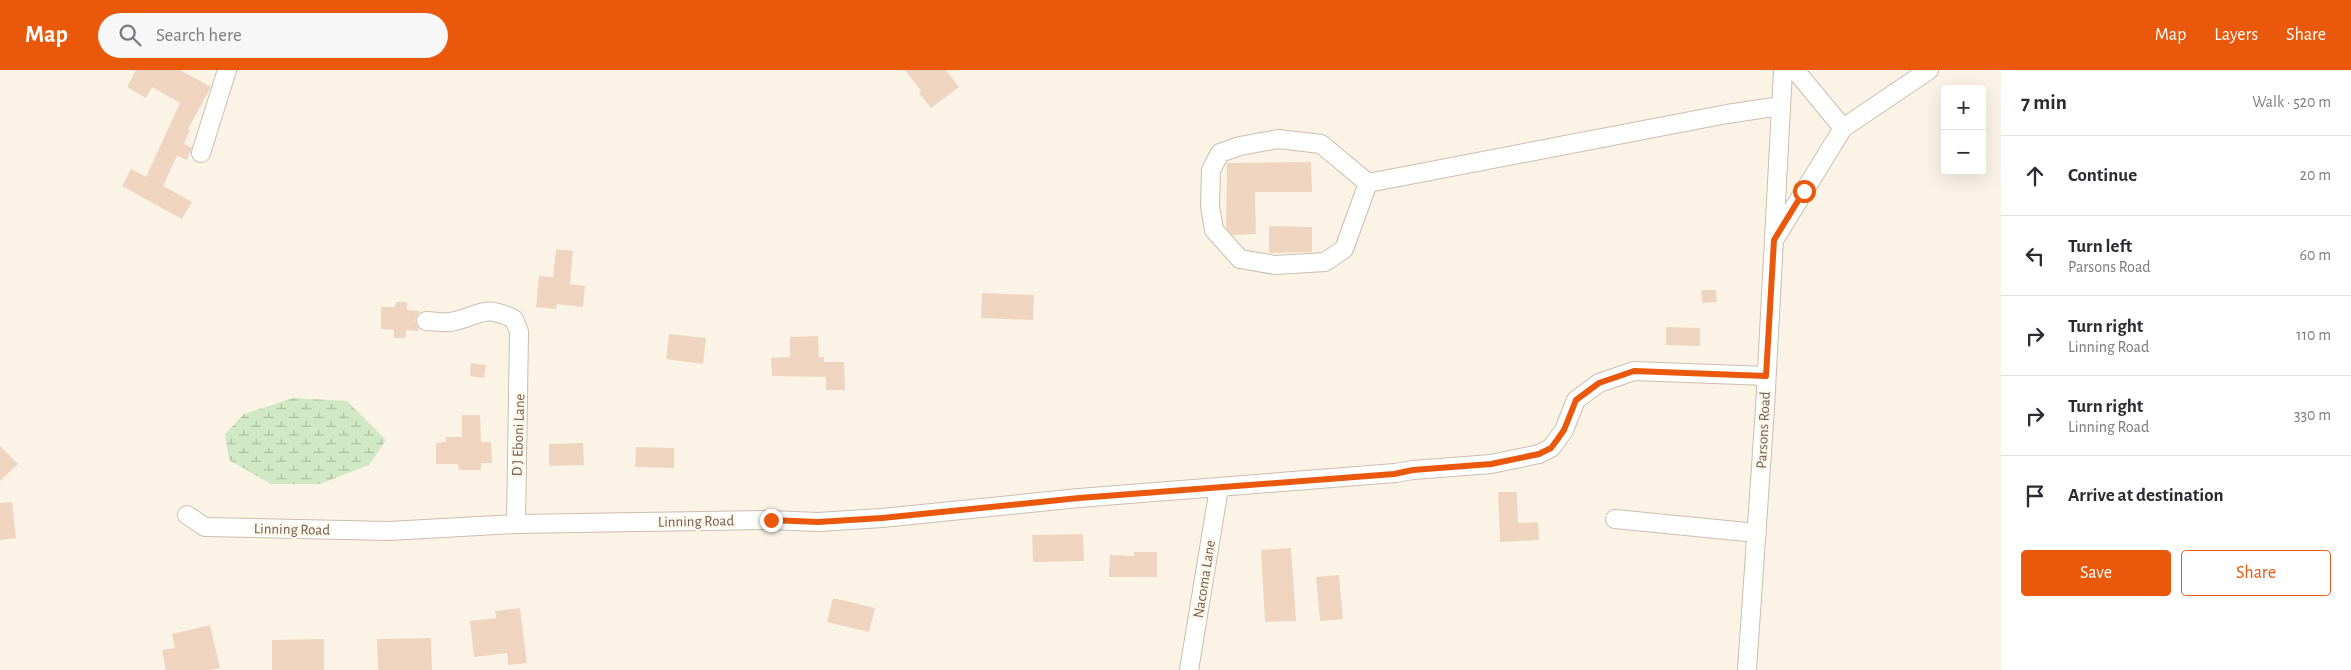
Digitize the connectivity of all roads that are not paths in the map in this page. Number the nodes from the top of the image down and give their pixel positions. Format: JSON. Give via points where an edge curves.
{"nodes":[{"id":1,"x":227,"y":70,"type":"edge"},
{"id":2,"x":1783,"y":70,"type":"edge"},
{"id":3,"x":1795,"y":70,"type":"edge"},
{"id":4,"x":1929,"y":70,"type":"edge"},
{"id":5,"x":1781,"y":106,"type":"junction"},
{"id":6,"x":1843,"y":128,"type":"junction"},
{"id":7,"x":201,"y":153,"type":"dead end"},
{"id":8,"x":1368,"y":183,"type":"junction"},
{"id":9,"x":1774,"y":240,"type":"junction"},
{"id":10,"x":426,"y":321,"type":"dead end"},
{"id":11,"x":1766,"y":376,"type":"junction"},
{"id":12,"x":1219,"y":488,"type":"junction"},
{"id":13,"x":187,"y":515,"type":"dead end"},
{"id":14,"x":1615,"y":519,"type":"dead end"},
{"id":15,"x":516,"y":524,"type":"junction"},
{"id":16,"x":1757,"y":533,"type":"junction"},
{"id":17,"x":1189,"y":670,"type":"edge"},
{"id":18,"x":1747,"y":670,"type":"edge"}],
"edges":[{"from":1,"to":7,"type":"street"},
{"from":2,"to":5,"type":"street","name":"Parsons Road"},
{"from":3,"to":6,"type":"street"},
{"from":4,"to":6,"type":"street"},
{"from":5,"to":8,"type":"street"},
{"from":5,"to":9,"type":"street","name":"Parsons Road"},
{"from":6,"to":9,"type":"street"},
{"from":8,"to":8,"type":"street","via":[[1321,144],[1278,139],[1240,146],[1220,153],[1211,170],[1210,206],[1214,230],[1240,259],[1275,265],[1325,262],[1344,249]]},
{"from":9,"to":11,"type":"street","name":"Parsons Road"},
{"from":10,"to":15,"type":"street","name":"D J Eboni Lane","via":[[450,322],[477,313],[497,311],[514,319],[520,332]]},
{"from":11,"to":12,"type":"street","name":"Linning Road","via":[[1634,371],[1599,383],[1576,400],[1564,430],[1551,448],[1539,454],[1491,464]]},
{"from":11,"to":16,"type":"street","name":"Parsons Road"},
{"from":12,"to":15,"type":"street","name":"Linning Road","via":[[818,522]]},
{"from":12,"to":17,"type":"street","name":"Nacoma Lane"},
{"from":13,"to":15,"type":"street","name":"Linning Road","via":[[205,527],[389,530]]},
{"from":14,"to":16,"type":"street"},
{"from":16,"to":18,"type":"street","name":"Parsons Road"}]}
